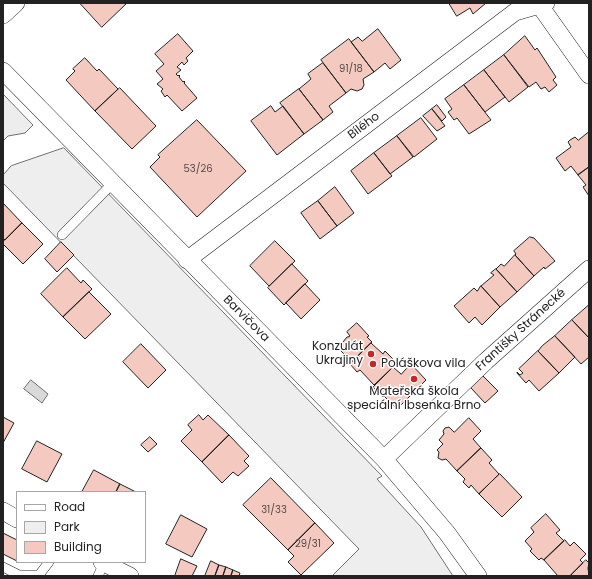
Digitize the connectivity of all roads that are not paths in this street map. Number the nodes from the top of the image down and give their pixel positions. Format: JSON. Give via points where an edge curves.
{"nodes":[{"id":1,"x":16,"y":3,"type":"edge"},
{"id":2,"x":541,"y":4,"type":"edge"},
{"id":3,"x":3,"y":15,"type":"edge"},
{"id":4,"x":3,"y":71,"type":"edge"},
{"id":5,"x":589,"y":75,"type":"edge"},
{"id":6,"x":113,"y":183,"type":"junction"},
{"id":7,"x":62,"y":235,"type":"dead end"},
{"id":8,"x":187,"y":260,"type":"junction"},
{"id":9,"x":589,"y":269,"type":"edge"},
{"id":10,"x":384,"y":459,"type":"junction"},
{"id":11,"x":3,"y":511,"type":"edge"},
{"id":12,"x":16,"y":518,"type":"edge"},
{"id":13,"x":48,"y":563,"type":"edge"},
{"id":14,"x":3,"y":567,"type":"edge"},
{"id":15,"x":101,"y":567,"type":"edge"},
{"id":16,"x":130,"y":576,"type":"edge"},
{"id":17,"x":478,"y":576,"type":"edge"}],
"edges":[{"from":1,"to":3,"type":"street"},
{"from":2,"to":5,"type":"street"},
{"from":2,"to":8,"type":"street","name":"Bílého","via":[[515,12]]},
{"from":4,"to":6,"type":"street","name":"Barvičova"},
{"from":6,"to":7,"type":"lane"},
{"from":6,"to":8,"type":"street","name":"Barvičova"},
{"from":8,"to":10,"type":"street","name":"Barvičova"},
{"from":9,"to":10,"type":"street","name":"Františky Stránecké","via":[[486,361]]},
{"from":10,"to":17,"type":"street","name":"Barvičova","via":[[447,533]]},
{"from":11,"to":12,"type":"street"},
{"from":13,"to":14,"type":"lane","via":[[39,574],[19,575]]},
{"from":15,"to":16,"type":"street"}]}
